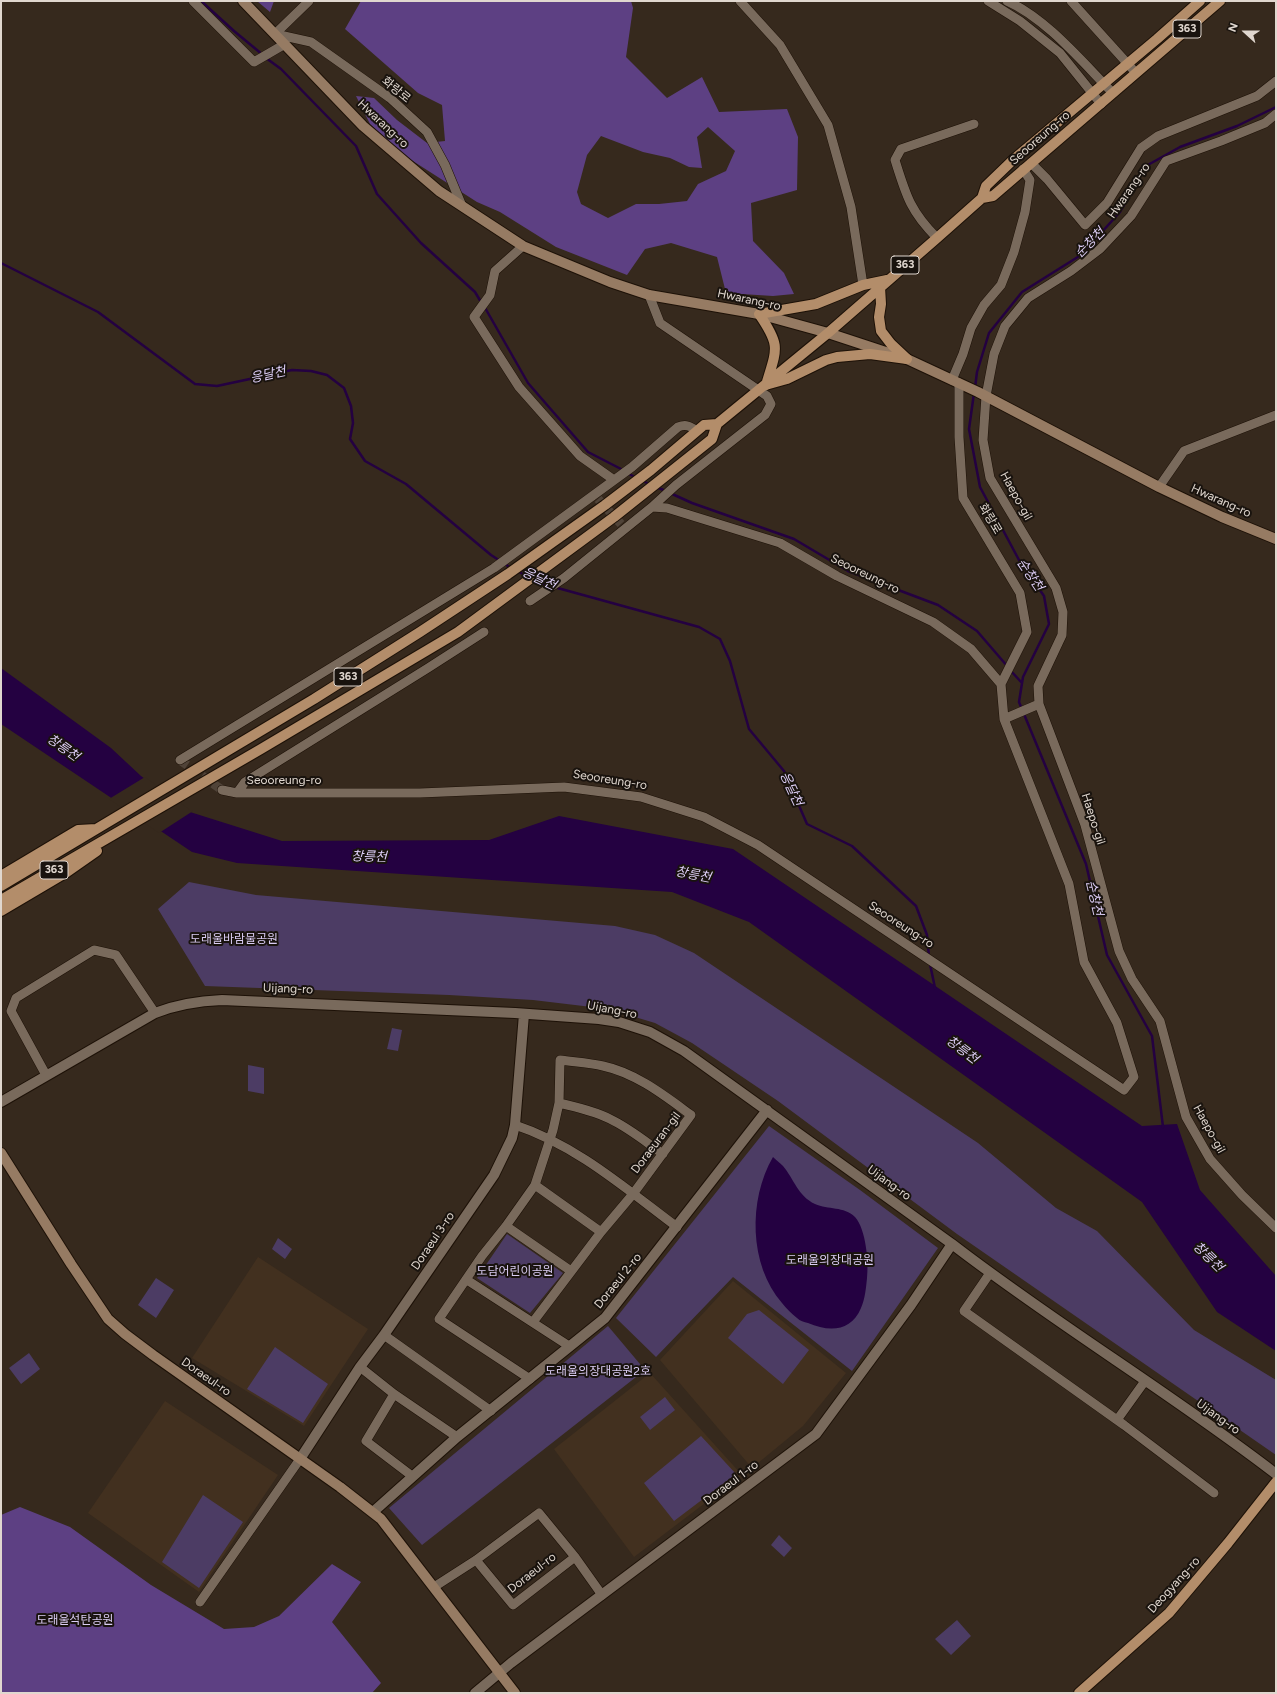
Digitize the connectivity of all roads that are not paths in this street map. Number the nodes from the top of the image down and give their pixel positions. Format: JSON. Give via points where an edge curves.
{"nodes":[{"id":1,"x":193,"y":1,"type":"edge"},
{"id":2,"x":243,"y":1,"type":"edge"},
{"id":3,"x":309,"y":1,"type":"edge"},
{"id":4,"x":740,"y":1,"type":"edge"},
{"id":5,"x":988,"y":1,"type":"edge"},
{"id":6,"x":1007,"y":1,"type":"edge"},
{"id":7,"x":1071,"y":1,"type":"edge"},
{"id":8,"x":1200,"y":1,"type":"edge"},
{"id":9,"x":1220,"y":1,"type":"edge"},
{"id":10,"x":275,"y":34,"type":"junction"},
{"id":11,"x":285,"y":44,"type":"junction"},
{"id":12,"x":1127,"y":63,"type":"junction"},
{"id":13,"x":1136,"y":73,"type":"junction"},
{"id":14,"x":1276,"y":81,"type":"edge"},
{"id":15,"x":1104,"y":84,"type":"junction"},
{"id":16,"x":1092,"y":93,"type":"junction"},
{"id":17,"x":1113,"y":94,"type":"junction"},
{"id":18,"x":1101,"y":104,"type":"junction"},
{"id":19,"x":1276,"y":114,"type":"edge"},
{"id":20,"x":974,"y":124,"type":"dead end"},
{"id":21,"x":1027,"y":166,"type":"junction"},
{"id":22,"x":982,"y":198,"type":"junction"},
{"id":23,"x":462,"y":206,"type":"junction"},
{"id":24,"x":937,"y":238,"type":"junction"},
{"id":25,"x":523,"y":246,"type":"junction"},
{"id":26,"x":889,"y":280,"type":"junction"},
{"id":27,"x":863,"y":285,"type":"junction"},
{"id":28,"x":880,"y":287,"type":"junction"},
{"id":29,"x":649,"y":295,"type":"junction"},
{"id":30,"x":759,"y":314,"type":"junction"},
{"id":31,"x":828,"y":332,"type":"junction"},
{"id":32,"x":906,"y":359,"type":"junction"},
{"id":33,"x":960,"y":384,"type":"junction"},
{"id":34,"x":762,"y":388,"type":"junction"},
{"id":35,"x":982,"y":394,"type":"junction"},
{"id":36,"x":1276,"y":415,"type":"edge"},
{"id":37,"x":718,"y":424,"type":"junction"},
{"id":38,"x":697,"y":431,"type":"junction"},
{"id":39,"x":617,"y":479,"type":"junction"},
{"id":40,"x":1160,"y":487,"type":"junction"},
{"id":41,"x":652,"y":507,"type":"junction"},
{"id":42,"x":1276,"y":539,"type":"edge"},
{"id":43,"x":530,"y":601,"type":"dead end"},
{"id":44,"x":484,"y":632,"type":"dead end"},
{"id":45,"x":1002,"y":682,"type":"junction"},
{"id":46,"x":1036,"y":705,"type":"junction"},
{"id":47,"x":1008,"y":717,"type":"junction"},
{"id":48,"x":180,"y":760,"type":"dead end"},
{"id":49,"x":222,"y":790,"type":"tunnel mouth"},
{"id":50,"x":237,"y":793,"type":"junction"},
{"id":51,"x":97,"y":828,"type":"junction"},
{"id":52,"x":109,"y":838,"type":"junction"},
{"id":53,"x":1,"y":876,"type":"edge"},
{"id":54,"x":1,"y":886,"type":"edge"},
{"id":55,"x":1,"y":900,"type":"edge"},
{"id":56,"x":1,"y":911,"type":"edge"},
{"id":57,"x":155,"y":1013,"type":"junction"},
{"id":58,"x":524,"y":1014,"type":"junction"},
{"id":59,"x":46,"y":1075,"type":"junction"},
{"id":60,"x":1,"y":1102,"type":"edge"},
{"id":61,"x":559,"y":1103,"type":"junction"},
{"id":62,"x":767,"y":1110,"type":"junction"},
{"id":63,"x":515,"y":1125,"type":"junction"},
{"id":64,"x":550,"y":1140,"type":"junction"},
{"id":65,"x":1,"y":1153,"type":"edge"},
{"id":66,"x":663,"y":1154,"type":"junction"},
{"id":67,"x":535,"y":1185,"type":"junction"},
{"id":68,"x":633,"y":1194,"type":"junction"},
{"id":69,"x":506,"y":1226,"type":"junction"},
{"id":70,"x":677,"y":1227,"type":"junction"},
{"id":71,"x":1276,"y":1228,"type":"edge"},
{"id":72,"x":601,"y":1232,"type":"junction"},
{"id":73,"x":952,"y":1244,"type":"junction"},
{"id":74,"x":571,"y":1271,"type":"junction"},
{"id":75,"x":990,"y":1273,"type":"junction"},
{"id":76,"x":467,"y":1280,"type":"junction"},
{"id":77,"x":533,"y":1322,"type":"junction"},
{"id":78,"x":384,"y":1335,"type":"junction"},
{"id":79,"x":569,"y":1346,"type":"junction"},
{"id":80,"x":360,"y":1367,"type":"junction"},
{"id":81,"x":530,"y":1379,"type":"junction"},
{"id":82,"x":1145,"y":1380,"type":"junction"},
{"id":83,"x":394,"y":1394,"type":"junction"},
{"id":84,"x":491,"y":1411,"type":"junction"},
{"id":85,"x":1117,"y":1420,"type":"junction"},
{"id":86,"x":457,"y":1437,"type":"junction"},
{"id":87,"x":300,"y":1459,"type":"junction"},
{"id":88,"x":1276,"y":1474,"type":"edge"},
{"id":89,"x":412,"y":1476,"type":"junction"},
{"id":90,"x":1276,"y":1482,"type":"edge"},
{"id":91,"x":1214,"y":1493,"type":"dead end"},
{"id":92,"x":373,"y":1512,"type":"junction"},
{"id":93,"x":575,"y":1557,"type":"junction"},
{"id":94,"x":476,"y":1560,"type":"junction"},
{"id":95,"x":434,"y":1587,"type":"junction"},
{"id":96,"x":602,"y":1595,"type":"junction"},
{"id":97,"x":200,"y":1602,"type":"dead end"},
{"id":98,"x":500,"y":1674,"type":"junction"},
{"id":99,"x":475,"y":1693,"type":"edge"},
{"id":100,"x":515,"y":1693,"type":"edge"},
{"id":101,"x":1079,"y":1693,"type":"edge"}],
"edges":[{"from":1,"to":11,"type":"street","via":[[254,62]]},
{"from":2,"to":10,"type":"main road","name":"Hwarang-ro"},
{"from":3,"to":10,"type":"street"},
{"from":4,"to":27,"type":"street","via":[[780,45],[828,125],[851,207]]},
{"from":5,"to":16,"type":"street","via":[[1020,21],[1060,53]]},
{"from":6,"to":15,"type":"street","via":[[1023,8],[1054,34]]},
{"from":7,"to":12,"type":"street"},
{"from":8,"to":12,"type":"main road","name":"Seooreung-ro","number":"363"},
{"from":9,"to":13,"type":"main road","name":"Seooreung-ro","number":"363"},
{"from":10,"to":11,"type":"main road","name":"Hwarang-ro"},
{"from":10,"to":23,"type":"street","name":"화랑로","via":[[311,42],[390,98],[422,127],[445,165]]},
{"from":11,"to":23,"type":"main road","name":"Hwarang-ro","via":[[363,126],[439,191]]},
{"from":12,"to":13,"type":"street"},
{"from":12,"to":15,"type":"main road","name":"Seooreung-ro","number":"363"},
{"from":13,"to":17,"type":"main road","name":"Seooreung-ro","number":"363"},
{"from":14,"to":21,"type":"street","via":[[1257,96],[1158,136],[1141,148],[1107,203],[1085,225],[1047,179]]},
{"from":15,"to":16,"type":"main road","name":"Seooreung-ro","number":"363"},
{"from":15,"to":17,"type":"street"},
{"from":16,"to":18,"type":"street"},
{"from":16,"to":22,"type":"main road","name":"Seooreung-ro","number":"363","via":[[986,186]]},
{"from":17,"to":18,"type":"main road","name":"Seooreung-ro","number":"363"},
{"from":18,"to":21,"type":"main road","name":"Seooreung-ro","number":"363"},
{"from":19,"to":35,"type":"street","name":"Hwarang-ro","via":[[1265,123],[1166,161],[1131,216],[1100,249],[1028,298],[1005,326]]},
{"from":20,"to":24,"type":"street","via":[[901,149],[895,160],[909,201],[922,224]]},
{"from":21,"to":22,"type":"main road","name":"Seooreung-ro","number":"363","via":[[993,196]]},
{"from":21,"to":33,"type":"street","via":[[1030,180],[1025,212],[1014,252],[1000,285],[984,305],[971,328],[963,354]]},
{"from":22,"to":24,"type":"main road","name":"Seooreung-ro","number":"363"},
{"from":23,"to":25,"type":"main road","name":"Hwarang-ro"},
{"from":24,"to":26,"type":"main road","name":"Seooreung-ro","number":"363"},
{"from":25,"to":29,"type":"main road","name":"Hwarang-ro","via":[[610,282]]},
{"from":25,"to":39,"type":"street","via":[[495,271],[490,295],[474,317],[519,387],[580,456]]},
{"from":26,"to":27,"type":"main road"},
{"from":26,"to":28,"type":"main road","name":"Seooreung-ro","number":"363"},
{"from":27,"to":30,"type":"main road","via":[[816,304]]},
{"from":28,"to":31,"type":"main road","name":"Seooreung-ro","number":"363"},
{"from":28,"to":32,"type":"main road","via":[[881,331]]},
{"from":29,"to":30,"type":"main road","name":"Hwarang-ro"},
{"from":29,"to":34,"type":"street","via":[[660,323]]},
{"from":30,"to":31,"type":"main road","name":"Hwarang-ro"},
{"from":30,"to":34,"type":"main road","via":[[775,342],[776,352]]},
{"from":31,"to":32,"type":"main road","name":"Hwarang-ro"},
{"from":31,"to":34,"type":"main road","name":"Seooreung-ro","number":"363"},
{"from":32,"to":33,"type":"main road","name":"Hwarang-ro"},
{"from":32,"to":34,"type":"main road","via":[[870,354],[837,357]]},
{"from":33,"to":35,"type":"main road","name":"Hwarang-ro"},
{"from":33,"to":45,"type":"street","name":"화랑로","via":[[959,437],[963,498],[1020,594],[1027,632]]},
{"from":34,"to":37,"type":"main road","name":"Seooreung-ro","number":"363"},
{"from":34,"to":41,"type":"street","via":[[771,404],[765,415]]},
{"from":35,"to":40,"type":"main road","name":"Hwarang-ro"},
{"from":35,"to":46,"type":"street","name":"Haepo-gil","via":[[983,440],[990,478],[1056,588],[1063,612],[1062,635],[1038,686]]},
{"from":36,"to":40,"type":"street","via":[[1184,452]]},
{"from":37,"to":38,"type":"main road","name":"Seooreung-ro","number":"363","via":[[704,425]]},
{"from":37,"to":52,"type":"main road","name":"Seooreung-ro","number":"363","via":[[712,439],[660,481],[458,632]]},
{"from":38,"to":39,"type":"street","via":[[689,426],[678,427]]},
{"from":38,"to":51,"type":"main road","name":"Seooreung-ro","number":"363","via":[[605,505],[508,574],[314,699]]},
{"from":39,"to":48,"type":"street","via":[[597,497],[498,565]]},
{"from":40,"to":42,"type":"main road","name":"Hwarang-ro","via":[[1222,517]]},
{"from":41,"to":43,"type":"street","via":[[623,526],[564,578]]},
{"from":41,"to":45,"type":"street","name":"Seooreung-ro","via":[[667,508],[780,543],[837,576],[933,622],[971,648]]},
{"from":44,"to":50,"type":"street","via":[[245,782]]},
{"from":45,"to":47,"type":"street","name":"Seooreung-ro"},
{"from":46,"to":47,"type":"street"},
{"from":46,"to":71,"type":"street","name":"Haepo-gil","via":[[1085,825],[1118,951],[1132,979],[1160,1021],[1186,1116],[1210,1159]]},
{"from":47,"to":50,"type":"street","name":"Seooreung-ro","via":[[1069,884],[1084,962],[1117,1024],[1134,1077],[1124,1090],[758,845],[704,817],[641,797],[564,787],[420,793]]},
{"from":49,"to":50,"type":"street","name":"Seooreung-ro"},
{"from":51,"to":53,"type":"main road","via":[[78,830]]},
{"from":51,"to":54,"type":"main road","number":"363"},
{"from":52,"to":55,"type":"main road","number":"363"},
{"from":52,"to":56,"type":"main road","via":[[95,854]]},
{"from":57,"to":58,"type":"street","name":"Uijang-ro","via":[[194,1001],[222,1000]]},
{"from":57,"to":59,"type":"street","name":"Uijang-ro"},
{"from":57,"to":59,"type":"street","via":[[116,955],[94,950],[16,998],[11,1011]]},
{"from":58,"to":62,"type":"street","name":"Uijang-ro","via":[[599,1019],[619,1022],[650,1032],[684,1050]]},
{"from":58,"to":63,"type":"street","name":"Doraeul 3-ro"},
{"from":59,"to":60,"type":"street","name":"Uijang-ro"},
{"from":61,"to":64,"type":"street","name":"Doraeuran-gil"},
{"from":61,"to":66,"type":"street","via":[[593,1111],[611,1119]]},
{"from":61,"to":66,"type":"street","name":"Doraeuran-gil","via":[[560,1060],[604,1066],[638,1080],[691,1115]]},
{"from":62,"to":70,"type":"street","name":"Doraeul 2-ro"},
{"from":62,"to":73,"type":"street","name":"Uijang-ro"},
{"from":63,"to":64,"type":"street","name":"Doraeuran-gil"},
{"from":63,"to":78,"type":"street","name":"Doraeul 3-ro","via":[[512,1138],[494,1175]]},
{"from":64,"to":67,"type":"street","name":"Doraeuran-gil"},
{"from":64,"to":68,"type":"street","name":"Doraeuran-gil","via":[[597,1167]]},
{"from":65,"to":87,"type":"main road","name":"Doraeul-ro","via":[[108,1319],[153,1355]]},
{"from":66,"to":68,"type":"street","name":"Doraeuran-gil"},
{"from":67,"to":69,"type":"street","name":"Doraeuran-gil"},
{"from":67,"to":72,"type":"street"},
{"from":68,"to":70,"type":"street","name":"Doraeuran-gil"},
{"from":68,"to":72,"type":"street","name":"Doraeuran-gil"},
{"from":69,"to":74,"type":"street"},
{"from":69,"to":76,"type":"street","name":"Doraeuran-gil"},
{"from":70,"to":79,"type":"street","name":"Doraeul 2-ro","via":[[605,1318]]},
{"from":72,"to":74,"type":"street","name":"Doraeuran-gil"},
{"from":73,"to":75,"type":"street","name":"Uijang-ro"},
{"from":73,"to":96,"type":"street","name":"Doraeul 1-ro","via":[[911,1305],[816,1434]]},
{"from":74,"to":77,"type":"street","name":"Doraeuran-gil"},
{"from":75,"to":82,"type":"street","name":"Uijang-ro"},
{"from":75,"to":85,"type":"street","via":[[964,1311]]},
{"from":76,"to":77,"type":"street"},
{"from":76,"to":81,"type":"street","name":"Doraeuran-gil","via":[[439,1319]]},
{"from":77,"to":79,"type":"street"},
{"from":78,"to":80,"type":"street","name":"Doraeul 3-ro"},
{"from":78,"to":84,"type":"street"},
{"from":79,"to":81,"type":"street","name":"Doraeul 2-ro"},
{"from":80,"to":83,"type":"street"},
{"from":80,"to":87,"type":"street","name":"Doraeul 3-ro"},
{"from":81,"to":84,"type":"street","name":"Doraeul 2-ro"},
{"from":82,"to":85,"type":"street"},
{"from":82,"to":88,"type":"street","name":"Uijang-ro"},
{"from":83,"to":86,"type":"street"},
{"from":83,"to":89,"type":"street","via":[[366,1441]]},
{"from":84,"to":86,"type":"street","name":"Doraeul 2-ro"},
{"from":85,"to":91,"type":"street"},
{"from":86,"to":89,"type":"street","name":"Doraeul 2-ro"},
{"from":87,"to":92,"type":"main road","name":"Doraeul-ro"},
{"from":87,"to":97,"type":"street"},
{"from":89,"to":92,"type":"street","name":"Doraeul 2-ro"},
{"from":90,"to":101,"type":"main road","name":"Deogyang-ro","via":[[1168,1613]]},
{"from":92,"to":95,"type":"main road","name":"Doraeul-ro"},
{"from":93,"to":94,"type":"street","name":"Doraeul-ro","via":[[539,1513]]},
{"from":93,"to":94,"type":"street","name":"Doraeul-ro","via":[[513,1605]]},
{"from":93,"to":96,"type":"street","name":"Doraeul-ro"},
{"from":94,"to":95,"type":"street","name":"Doraeul-ro"},
{"from":95,"to":98,"type":"main road","name":"Doraeul-ro"},
{"from":96,"to":98,"type":"street","name":"Doraeul 1-ro"},
{"from":98,"to":99,"type":"street","name":"Doraeul 1-ro"},
{"from":98,"to":100,"type":"main road","name":"Doraeul-ro"}]}
